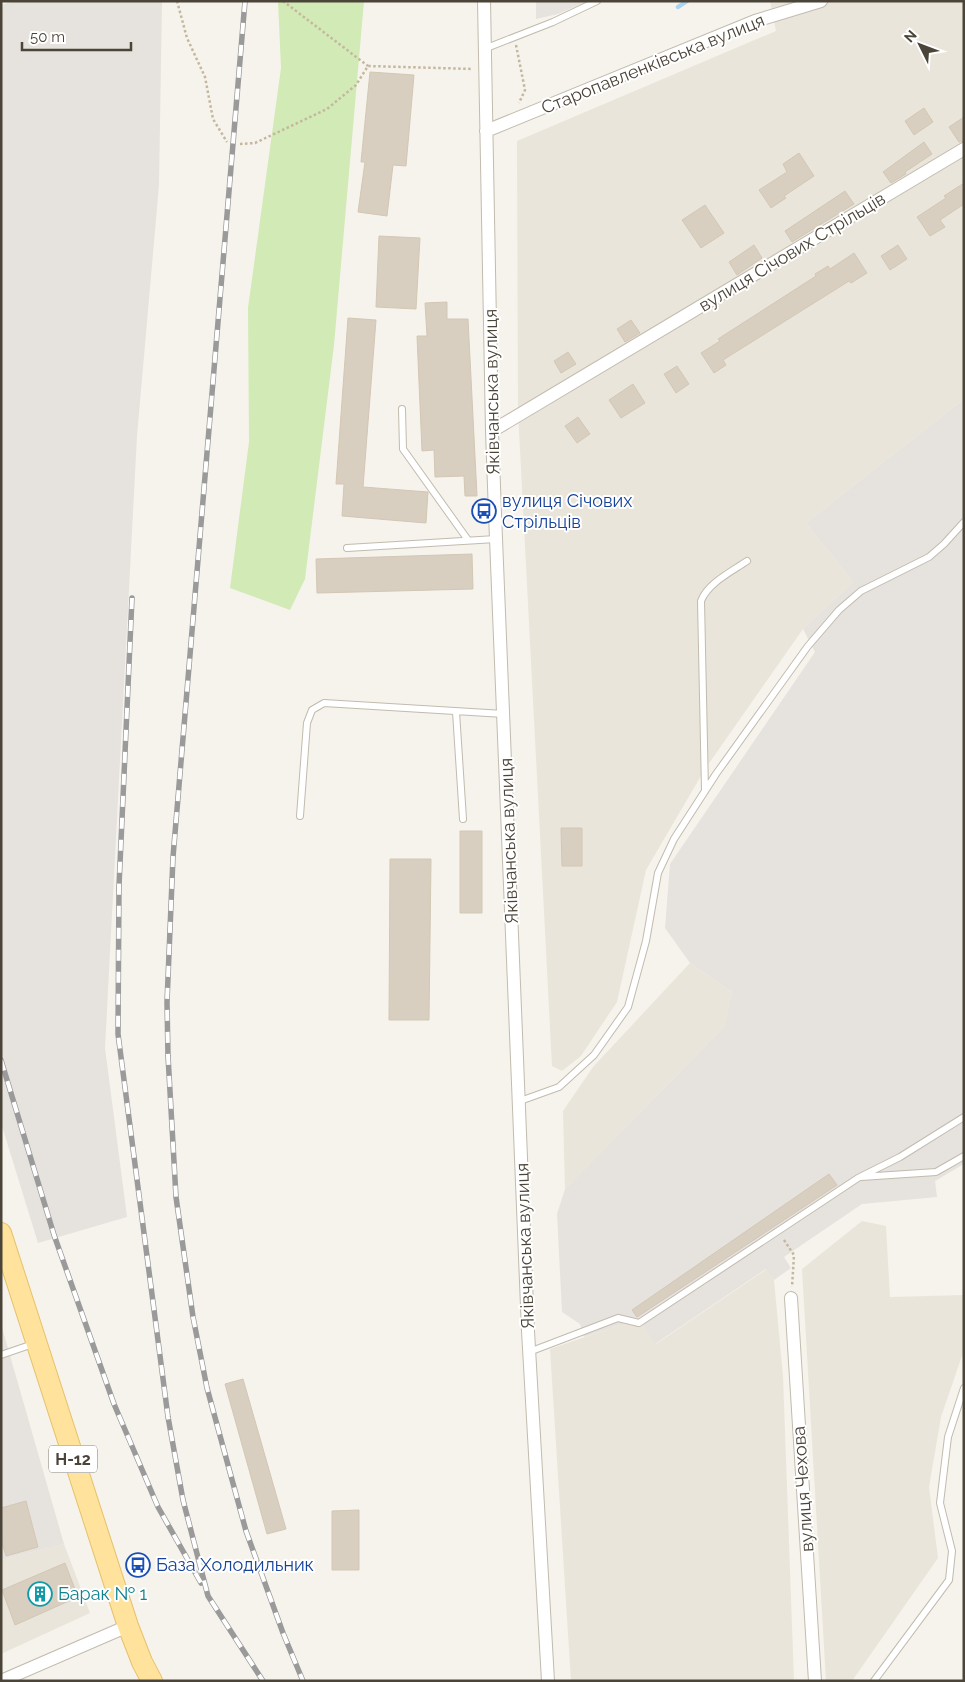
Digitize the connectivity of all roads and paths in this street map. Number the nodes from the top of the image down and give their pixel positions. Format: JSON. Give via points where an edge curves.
{"nodes":[{"id":1,"x":177,"y":1,"type":"edge"},
{"id":2,"x":283,"y":1,"type":"edge"},
{"id":3,"x":484,"y":1,"type":"edge"},
{"id":4,"x":597,"y":1,"type":"edge"},
{"id":5,"x":821,"y":1,"type":"edge"},
{"id":6,"x":515,"y":37,"type":"junction"},
{"id":7,"x":484,"y":49,"type":"junction"},
{"id":8,"x":368,"y":66,"type":"junction"},
{"id":9,"x":485,"y":70,"type":"junction"},
{"id":10,"x":510,"y":122,"type":"junction"},
{"id":11,"x":486,"y":131,"type":"junction"},
{"id":12,"x":227,"y":142,"type":"dead end"},
{"id":13,"x":240,"y":144,"type":"dead end"},
{"id":14,"x":964,"y":149,"type":"edge"},
{"id":15,"x":402,"y":409,"type":"dead end"},
{"id":16,"x":492,"y":431,"type":"junction"},
{"id":17,"x":964,"y":522,"type":"edge"},
{"id":18,"x":496,"y":539,"type":"junction"},
{"id":19,"x":468,"y":540,"type":"junction"},
{"id":20,"x":347,"y":548,"type":"dead end"},
{"id":21,"x":747,"y":561,"type":"dead end"},
{"id":22,"x":456,"y":712,"type":"junction"},
{"id":23,"x":504,"y":714,"type":"junction"},
{"id":24,"x":705,"y":792,"type":"junction"},
{"id":25,"x":300,"y":816,"type":"dead end"},
{"id":26,"x":463,"y":819,"type":"dead end"},
{"id":27,"x":520,"y":1101,"type":"junction"},
{"id":28,"x":964,"y":1117,"type":"edge"},
{"id":29,"x":964,"y":1156,"type":"edge"},
{"id":30,"x":858,"y":1178,"type":"junction"},
{"id":31,"x":778,"y":1231,"type":"junction"},
{"id":32,"x":1,"y":1234,"type":"edge"},
{"id":33,"x":791,"y":1298,"type":"joint"},
{"id":34,"x":36,"y":1344,"type":"junction"},
{"id":35,"x":529,"y":1352,"type":"junction"},
{"id":36,"x":1,"y":1355,"type":"edge"},
{"id":37,"x":964,"y":1388,"type":"edge"},
{"id":38,"x":128,"y":1626,"type":"junction"},
{"id":39,"x":150,"y":1680,"type":"edge"},
{"id":40,"x":1,"y":1681,"type":"edge"},
{"id":41,"x":548,"y":1681,"type":"edge"},
{"id":42,"x":815,"y":1681,"type":"edge"},
{"id":43,"x":874,"y":1681,"type":"edge"}],
"edges":[{"from":1,"to":12,"type":"path","via":[[187,38],[205,78],[213,119]]},
{"from":2,"to":8,"type":"path"},
{"from":3,"to":7,"type":"street","name":"Яківчанська вулиця"},
{"from":4,"to":6,"type":"lane"},
{"from":5,"to":10,"type":"street","name":"Старопавленківська вулиця","via":[[755,21]]},
{"from":6,"to":7,"type":"lane"},
{"from":6,"to":10,"type":"path","via":[[525,90]]},
{"from":7,"to":9,"type":"street","name":"Яківчанська вулиця"},
{"from":8,"to":9,"type":"path"},
{"from":8,"to":13,"type":"path","via":[[356,85],[327,109],[255,143]]},
{"from":9,"to":11,"type":"street","name":"Яківчанська вулиця"},
{"from":10,"to":11,"type":"street","name":"Старопавленківська вулиця"},
{"from":11,"to":16,"type":"street","name":"Яківчанська вулиця"},
{"from":14,"to":16,"type":"street","name":"вулиця Січових Стрільців"},
{"from":15,"to":19,"type":"lane","via":[[403,448]]},
{"from":16,"to":18,"type":"street","name":"Яківчанська вулиця"},
{"from":17,"to":24,"type":"lane","via":[[929,557],[861,591],[839,610],[808,646]]},
{"from":18,"to":19,"type":"lane"},
{"from":18,"to":23,"type":"street","name":"Яківчанська вулиця"},
{"from":19,"to":20,"type":"lane"},
{"from":21,"to":24,"type":"lane","via":[[705,592],[702,601]]},
{"from":22,"to":23,"type":"lane"},
{"from":22,"to":25,"type":"lane","via":[[324,703],[312,710],[307,723]]},
{"from":22,"to":26,"type":"lane"},
{"from":23,"to":27,"type":"street","name":"Яківчанська вулиця"},
{"from":24,"to":27,"type":"lane","via":[[674,839],[658,873],[646,941],[628,1007],[594,1055],[559,1087]]},
{"from":27,"to":35,"type":"street","name":"Яківчанська вулиця"},
{"from":28,"to":30,"type":"lane","via":[[900,1157]]},
{"from":29,"to":30,"type":"lane","via":[[936,1172]]},
{"from":30,"to":31,"type":"lane"},
{"from":31,"to":33,"type":"path","via":[[794,1256]]},
{"from":31,"to":35,"type":"lane","via":[[639,1323],[618,1318]]},
{"from":32,"to":34,"type":"main road","number":"Н-12"},
{"from":33,"to":42,"type":"street","name":"вулиця Чехова"},
{"from":34,"to":36,"type":"lane"},
{"from":34,"to":38,"type":"main road","number":"Н-12"},
{"from":35,"to":41,"type":"street","name":"Яківчанська вулиця"},
{"from":37,"to":43,"type":"lane","via":[[948,1437],[940,1503],[952,1550],[948,1580]]},
{"from":38,"to":39,"type":"main road","number":"Н-12"},
{"from":38,"to":40,"type":"street"}]}
